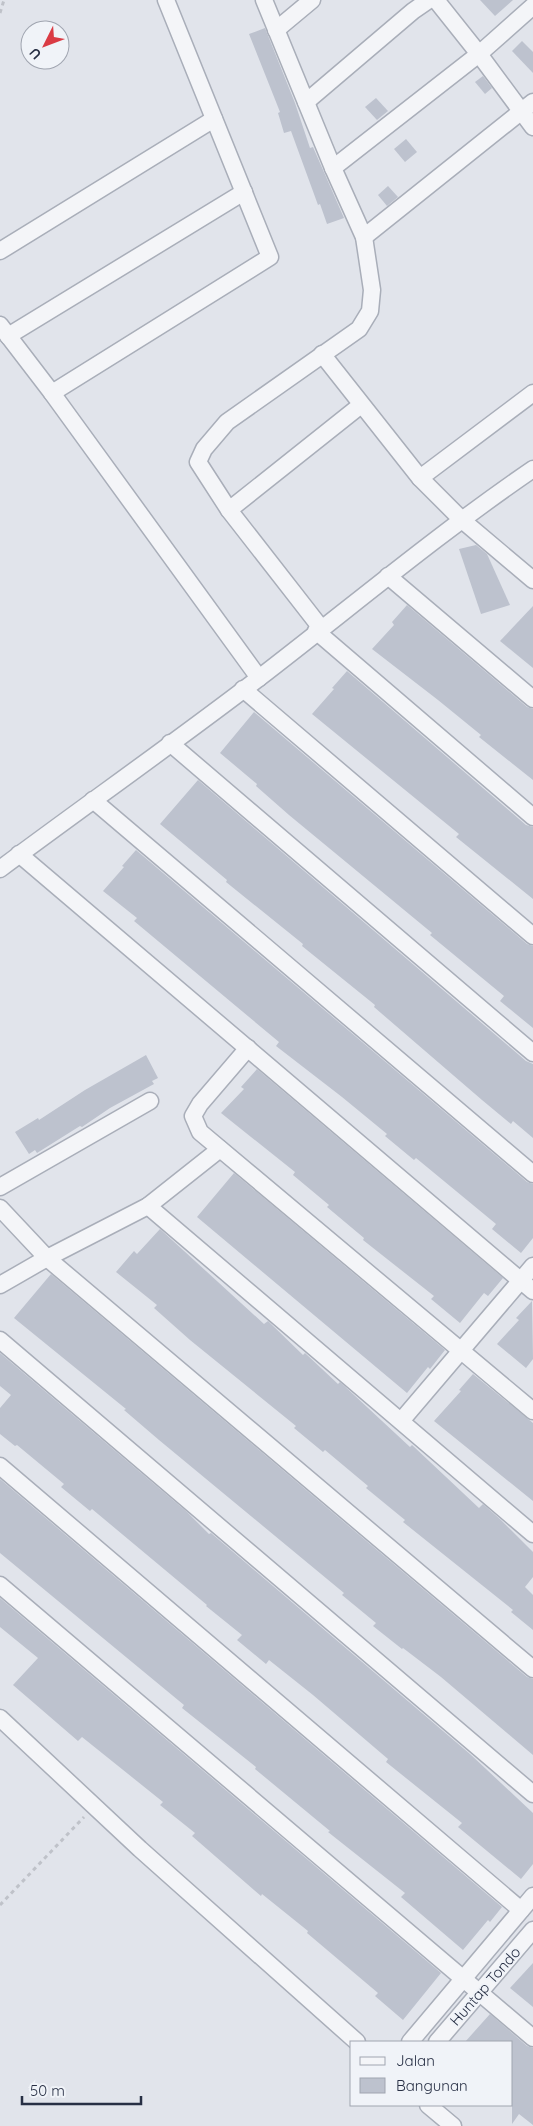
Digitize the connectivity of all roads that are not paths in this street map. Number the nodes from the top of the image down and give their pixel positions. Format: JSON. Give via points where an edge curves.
{"nodes":[{"id":1,"x":166,"y":0,"type":"edge"},
{"id":2,"x":264,"y":0,"type":"edge"},
{"id":3,"x":312,"y":0,"type":"edge"},
{"id":4,"x":430,"y":0,"type":"edge"},
{"id":5,"x":436,"y":0,"type":"edge"},
{"id":6,"x":409,"y":6,"type":"edge"},
{"id":7,"x":533,"y":6,"type":"edge"},
{"id":8,"x":276,"y":30,"type":"junction"},
{"id":9,"x":479,"y":54,"type":"junction"},
{"id":10,"x":306,"y":102,"type":"junction"},
{"id":11,"x":528,"y":107,"type":"edge"},
{"id":12,"x":214,"y":119,"type":"junction"},
{"id":13,"x":533,"y":127,"type":"edge"},
{"id":14,"x":333,"y":168,"type":"junction"},
{"id":15,"x":244,"y":192,"type":"junction"},
{"id":16,"x":364,"y":238,"type":"junction"},
{"id":17,"x":0,"y":251,"type":"edge"},
{"id":18,"x":4,"y":331,"type":"edge"},
{"id":19,"x":322,"y":354,"type":"junction"},
{"id":20,"x":52,"y":393,"type":"junction"},
{"id":21,"x":533,"y":393,"type":"edge"},
{"id":22,"x":362,"y":406,"type":"junction"},
{"id":23,"x":533,"y":470,"type":"edge"},
{"id":24,"x":420,"y":478,"type":"junction"},
{"id":25,"x":228,"y":510,"type":"junction"},
{"id":26,"x":462,"y":520,"type":"junction"},
{"id":27,"x":388,"y":576,"type":"junction"},
{"id":28,"x":533,"y":580,"type":"edge"},
{"id":29,"x":318,"y":630,"type":"junction"},
{"id":30,"x":259,"y":678,"type":"junction"},
{"id":31,"x":243,"y":689,"type":"junction"},
{"id":32,"x":533,"y":699,"type":"edge"},
{"id":33,"x":170,"y":744,"type":"junction"},
{"id":34,"x":94,"y":800,"type":"junction"},
{"id":35,"x":533,"y":817,"type":"edge"},
{"id":36,"x":19,"y":854,"type":"junction"},
{"id":37,"x":0,"y":869,"type":"edge"},
{"id":38,"x":533,"y":936,"type":"edge"},
{"id":39,"x":248,"y":1048,"type":"junction"},
{"id":40,"x":533,"y":1053,"type":"edge"},
{"id":41,"x":150,"y":1101,"type":"dead end"},
{"id":42,"x":220,"y":1149,"type":"junction"},
{"id":43,"x":533,"y":1174,"type":"edge"},
{"id":44,"x":0,"y":1187,"type":"edge"},
{"id":45,"x":148,"y":1206,"type":"junction"},
{"id":46,"x":0,"y":1208,"type":"edge"},
{"id":47,"x":47,"y":1258,"type":"junction"},
{"id":48,"x":533,"y":1266,"type":"edge"},
{"id":49,"x":0,"y":1285,"type":"edge"},
{"id":50,"x":527,"y":1286,"type":"edge"},
{"id":51,"x":0,"y":1340,"type":"edge"},
{"id":52,"x":461,"y":1350,"type":"junction"},
{"id":53,"x":533,"y":1411,"type":"edge"},
{"id":54,"x":401,"y":1421,"type":"junction"},
{"id":55,"x":0,"y":1466,"type":"edge"},
{"id":56,"x":533,"y":1534,"type":"edge"},
{"id":57,"x":0,"y":1585,"type":"edge"},
{"id":58,"x":533,"y":1669,"type":"edge"},
{"id":59,"x":0,"y":1718,"type":"edge"},
{"id":60,"x":533,"y":1794,"type":"edge"},
{"id":61,"x":533,"y":1896,"type":"edge"},
{"id":62,"x":521,"y":1910,"type":"junction"},
{"id":63,"x":533,"y":1930,"type":"edge"},
{"id":64,"x":463,"y":1978,"type":"junction"},
{"id":65,"x":480,"y":1993,"type":"junction"},
{"id":66,"x":533,"y":2038,"type":"edge"},
{"id":67,"x":356,"y":2041,"type":"edge"},
{"id":68,"x":411,"y":2041,"type":"edge"},
{"id":69,"x":438,"y":2041,"type":"edge"},
{"id":70,"x":429,"y":2106,"type":"edge"},
{"id":71,"x":453,"y":2126,"type":"edge"}],
"edges":[{"from":1,"to":12,"type":"street"},
{"from":2,"to":8,"type":"street"},
{"from":3,"to":8,"type":"street"},
{"from":4,"to":6,"type":"street"},
{"from":5,"to":9,"type":"street"},
{"from":6,"to":10,"type":"street"},
{"from":7,"to":9,"type":"street"},
{"from":8,"to":10,"type":"street"},
{"from":9,"to":11,"type":"street"},
{"from":9,"to":14,"type":"street"},
{"from":10,"to":14,"type":"street"},
{"from":11,"to":13,"type":"street"},
{"from":11,"to":16,"type":"street"},
{"from":12,"to":15,"type":"street"},
{"from":12,"to":17,"type":"street"},
{"from":14,"to":16,"type":"street"},
{"from":15,"to":18,"type":"street"},
{"from":15,"to":20,"type":"street","via":[[270,257]]},
{"from":16,"to":19,"type":"street","via":[[372,290],[370,311],[359,328]]},
{"from":18,"to":20,"type":"street"},
{"from":19,"to":22,"type":"street"},
{"from":19,"to":25,"type":"street","via":[[227,422],[204,449],[198,462]]},
{"from":20,"to":30,"type":"street"},
{"from":21,"to":24,"type":"street"},
{"from":22,"to":24,"type":"street"},
{"from":22,"to":25,"type":"street"},
{"from":23,"to":26,"type":"street"},
{"from":24,"to":26,"type":"street"},
{"from":25,"to":29,"type":"street"},
{"from":26,"to":27,"type":"street"},
{"from":26,"to":28,"type":"street"},
{"from":27,"to":29,"type":"street"},
{"from":27,"to":32,"type":"street"},
{"from":29,"to":30,"type":"street"},
{"from":29,"to":35,"type":"street"},
{"from":30,"to":31,"type":"street"},
{"from":31,"to":33,"type":"street"},
{"from":31,"to":38,"type":"street"},
{"from":33,"to":34,"type":"street"},
{"from":33,"to":40,"type":"street"},
{"from":34,"to":36,"type":"street"},
{"from":34,"to":43,"type":"street"},
{"from":36,"to":37,"type":"street"},
{"from":36,"to":39,"type":"street"},
{"from":39,"to":42,"type":"street","via":[[193,1116],[200,1132]]},
{"from":39,"to":50,"type":"street"},
{"from":41,"to":44,"type":"street"},
{"from":42,"to":45,"type":"street"},
{"from":42,"to":52,"type":"street"},
{"from":45,"to":47,"type":"street"},
{"from":45,"to":54,"type":"street"},
{"from":46,"to":47,"type":"street"},
{"from":47,"to":49,"type":"street"},
{"from":47,"to":58,"type":"street"},
{"from":48,"to":50,"type":"street"},
{"from":50,"to":52,"type":"street"},
{"from":51,"to":60,"type":"street"},
{"from":52,"to":53,"type":"street"},
{"from":52,"to":54,"type":"street"},
{"from":54,"to":56,"type":"street"},
{"from":55,"to":62,"type":"street"},
{"from":57,"to":64,"type":"street"},
{"from":59,"to":67,"type":"street"},
{"from":61,"to":62,"type":"street"},
{"from":62,"to":64,"type":"street"},
{"from":63,"to":65,"type":"street","name":"Huntap Tondo"},
{"from":64,"to":65,"type":"street"},
{"from":64,"to":68,"type":"street"},
{"from":65,"to":66,"type":"street"},
{"from":65,"to":69,"type":"street","name":"Huntap Tondo"},
{"from":70,"to":71,"type":"street"}]}
